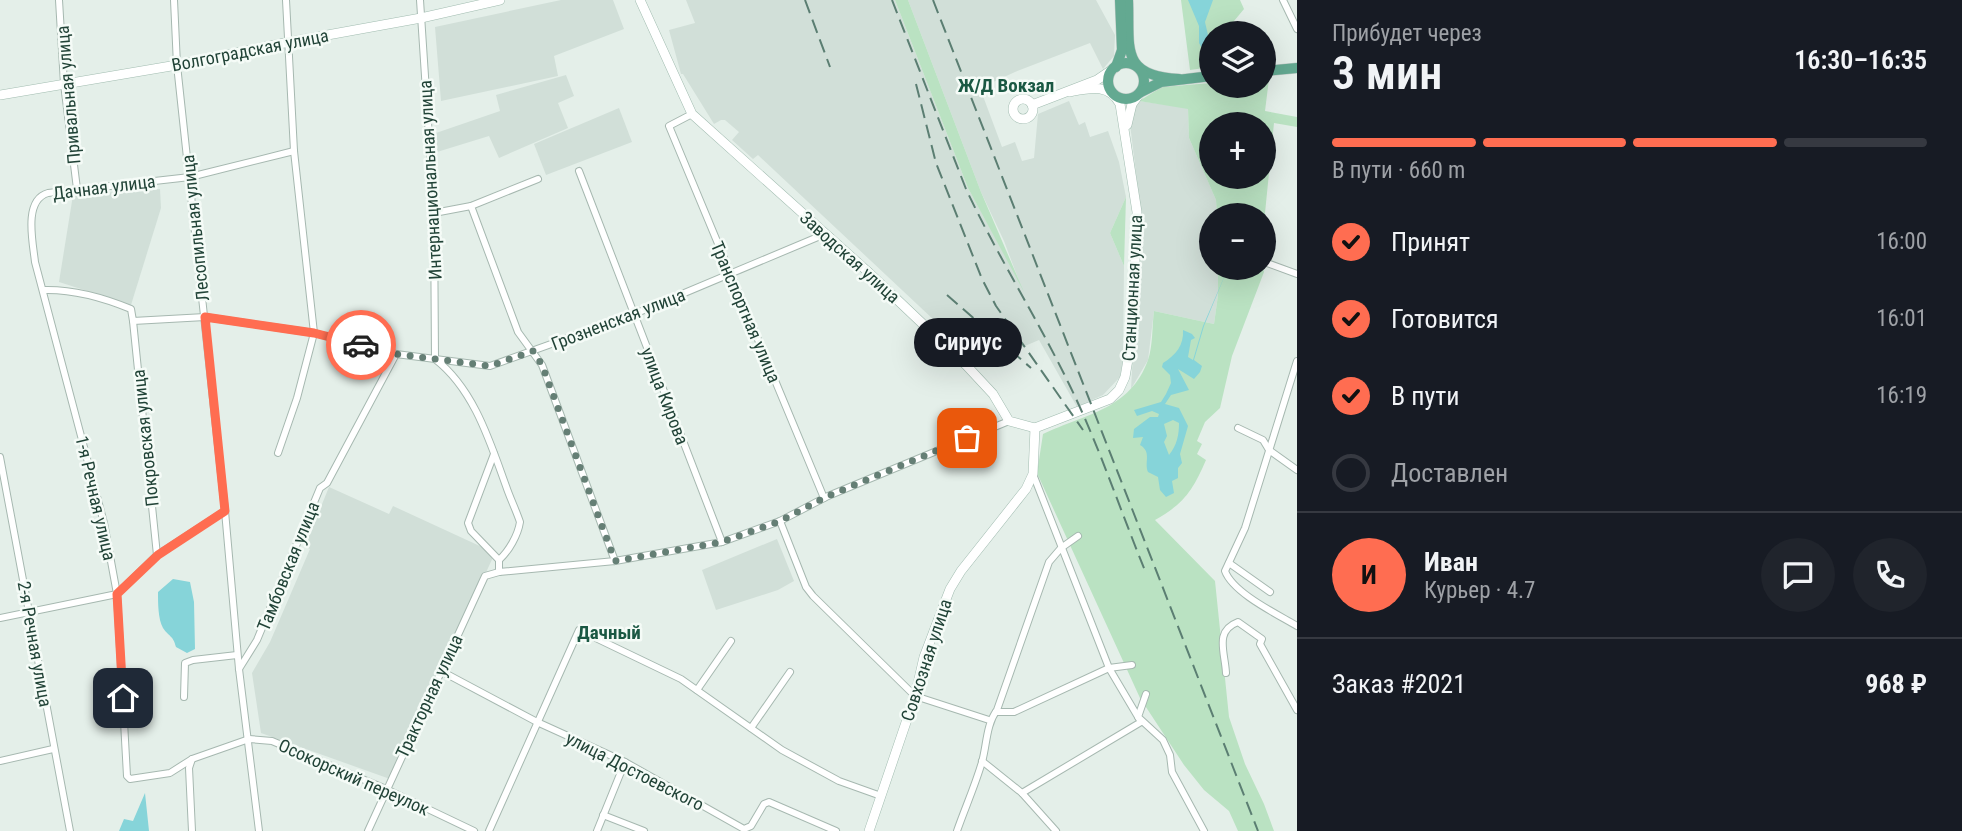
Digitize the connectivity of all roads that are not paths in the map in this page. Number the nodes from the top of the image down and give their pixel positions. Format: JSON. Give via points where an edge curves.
{"nodes":[{"id":1,"x":59,"y":0,"type":"edge"},
{"id":2,"x":174,"y":0,"type":"edge"},
{"id":3,"x":286,"y":0,"type":"edge"},
{"id":4,"x":420,"y":0,"type":"edge"},
{"id":5,"x":500,"y":0,"type":"edge"},
{"id":6,"x":640,"y":0,"type":"edge"},
{"id":7,"x":1120,"y":0,"type":"edge"},
{"id":8,"x":1128,"y":0,"type":"edge"},
{"id":9,"x":1283,"y":0,"type":"edge"},
{"id":10,"x":421,"y":18,"type":"junction"},
{"id":11,"x":1297,"y":29,"type":"edge"},
{"id":12,"x":289,"y":42,"type":"junction"},
{"id":13,"x":177,"y":65,"type":"junction"},
{"id":14,"x":1116,"y":67,"type":"junction"},
{"id":15,"x":1138,"y":68,"type":"junction"},
{"id":16,"x":1297,"y":68,"type":"edge"},
{"id":17,"x":1276,"y":70,"type":"edge"},
{"id":18,"x":1199,"y":76,"type":"edge"},
{"id":19,"x":1178,"y":79,"type":"junction"},
{"id":20,"x":64,"y":83,"type":"junction"},
{"id":21,"x":1069,"y":92,"type":"junction"},
{"id":22,"x":1140,"y":93,"type":"junction"},
{"id":23,"x":0,"y":95,"type":"edge"},
{"id":24,"x":1116,"y":95,"type":"junction"},
{"id":25,"x":1032,"y":104,"type":"dead end"},
{"id":26,"x":692,"y":114,"type":"junction"},
{"id":27,"x":1126,"y":133,"type":"junction"},
{"id":28,"x":294,"y":151,"type":"junction"},
{"id":29,"x":579,"y":171,"type":"dead end"},
{"id":30,"x":190,"y":177,"type":"junction"},
{"id":31,"x":538,"y":178,"type":"dead end"},
{"id":32,"x":77,"y":189,"type":"junction"},
{"id":33,"x":38,"y":198,"type":"joint"},
{"id":34,"x":471,"y":206,"type":"junction"},
{"id":35,"x":434,"y":213,"type":"junction"},
{"id":36,"x":825,"y":234,"type":"junction"},
{"id":37,"x":1276,"y":266,"type":"edge"},
{"id":38,"x":1297,"y":274,"type":"edge"},
{"id":39,"x":730,"y":275,"type":"junction"},
{"id":40,"x":43,"y":290,"type":"junction"},
{"id":41,"x":632,"y":314,"type":"junction"},
{"id":42,"x":205,"y":317,"type":"junction"},
{"id":43,"x":134,"y":321,"type":"junction"},
{"id":44,"x":314,"y":333,"type":"junction"},
{"id":45,"x":533,"y":351,"type":"junction"},
{"id":46,"x":396,"y":354,"type":"junction"},
{"id":47,"x":435,"y":359,"type":"junction"},
{"id":48,"x":1297,"y":361,"type":"edge"},
{"id":49,"x":1009,"y":421,"type":"junction"},
{"id":50,"x":1035,"y":428,"type":"junction"},
{"id":51,"x":1238,"y":428,"type":"dead end"},
{"id":52,"x":1269,"y":450,"type":"junction"},
{"id":53,"x":278,"y":453,"type":"dead end"},
{"id":54,"x":494,"y":454,"type":"junction"},
{"id":55,"x":0,"y":457,"type":"edge"},
{"id":56,"x":1297,"y":470,"type":"edge"},
{"id":57,"x":1033,"y":474,"type":"junction"},
{"id":58,"x":824,"y":498,"type":"junction"},
{"id":59,"x":225,"y":511,"type":"junction"},
{"id":60,"x":780,"y":521,"type":"junction"},
{"id":61,"x":1078,"y":536,"type":"dead end"},
{"id":62,"x":722,"y":542,"type":"junction"},
{"id":63,"x":1060,"y":548,"type":"junction"},
{"id":64,"x":158,"y":555,"type":"junction"},
{"id":65,"x":499,"y":559,"type":"junction"},
{"id":66,"x":615,"y":561,"type":"junction"},
{"id":67,"x":1229,"y":563,"type":"junction"},
{"id":68,"x":499,"y":572,"type":"junction"},
{"id":69,"x":1270,"y":592,"type":"dead end"},
{"id":70,"x":117,"y":594,"type":"junction"},
{"id":71,"x":29,"y":613,"type":"junction"},
{"id":72,"x":0,"y":618,"type":"edge"},
{"id":73,"x":1297,"y":625,"type":"edge"},
{"id":74,"x":731,"y":641,"type":"dead end"},
{"id":75,"x":253,"y":647,"type":"junction"},
{"id":76,"x":237,"y":654,"type":"junction"},
{"id":77,"x":1132,"y":664,"type":"dead end"},
{"id":78,"x":1109,"y":668,"type":"junction"},
{"id":79,"x":239,"y":669,"type":"junction"},
{"id":80,"x":441,"y":671,"type":"junction"},
{"id":81,"x":790,"y":672,"type":"dead end"},
{"id":82,"x":1226,"y":673,"type":"dead end"},
{"id":83,"x":697,"y":690,"type":"junction"},
{"id":84,"x":1146,"y":694,"type":"dead end"},
{"id":85,"x":915,"y":696,"type":"junction"},
{"id":86,"x":184,"y":697,"type":"dead end"},
{"id":87,"x":1297,"y":710,"type":"edge"},
{"id":88,"x":996,"y":712,"type":"junction"},
{"id":89,"x":989,"y":720,"type":"junction"},
{"id":90,"x":537,"y":722,"type":"junction"},
{"id":91,"x":1141,"y":722,"type":"junction"},
{"id":92,"x":751,"y":728,"type":"junction"},
{"id":93,"x":249,"y":739,"type":"junction"},
{"id":94,"x":54,"y":749,"type":"junction"},
{"id":95,"x":192,"y":759,"type":"junction"},
{"id":96,"x":0,"y":761,"type":"edge"},
{"id":97,"x":982,"y":761,"type":"junction"},
{"id":98,"x":625,"y":762,"type":"junction"},
{"id":99,"x":386,"y":789,"type":"junction"},
{"id":100,"x":1022,"y":793,"type":"junction"},
{"id":101,"x":881,"y":796,"type":"junction"},
{"id":102,"x":603,"y":815,"type":"junction"},
{"id":103,"x":70,"y":831,"type":"edge"},
{"id":104,"x":192,"y":831,"type":"edge"},
{"id":105,"x":259,"y":831,"type":"edge"},
{"id":106,"x":368,"y":831,"type":"edge"},
{"id":107,"x":474,"y":831,"type":"edge"},
{"id":108,"x":489,"y":831,"type":"edge"},
{"id":109,"x":597,"y":831,"type":"edge"},
{"id":110,"x":644,"y":831,"type":"edge"},
{"id":111,"x":836,"y":831,"type":"edge"},
{"id":112,"x":869,"y":831,"type":"edge"},
{"id":113,"x":957,"y":831,"type":"edge"},
{"id":114,"x":1056,"y":831,"type":"edge"},
{"id":115,"x":1204,"y":831,"type":"edge"}],
"edges":[{"from":1,"to":20,"type":"street","name":"Привальная улица"},
{"from":2,"to":13,"type":"street","name":"Лесопильная улица"},
{"from":3,"to":12,"type":"street"},
{"from":4,"to":10,"type":"street","name":"Интернациональная улица"},
{"from":5,"to":10,"type":"street","name":"Волгоградская улица"},
{"from":6,"to":26,"type":"street"},
{"from":7,"to":14,"type":"main road","via":[[1122,50]]},
{"from":8,"to":15,"type":"main road","via":[[1130,50]]},
{"from":9,"to":11,"type":"street"},
{"from":10,"to":12,"type":"street","name":"Волгоградская улица"},
{"from":10,"to":35,"type":"street","name":"Интернациональная улица"},
{"from":12,"to":13,"type":"street","name":"Волгоградская улица"},
{"from":12,"to":28,"type":"street"},
{"from":13,"to":20,"type":"street","name":"Волгоградская улица"},
{"from":13,"to":30,"type":"street","name":"Лесопильная улица"},
{"from":14,"to":15,"type":"main road"},
{"from":14,"to":21,"type":"street"},
{"from":14,"to":24,"type":"main road","via":[[1109,82]]},
{"from":15,"to":19,"type":"main road"},
{"from":15,"to":22,"type":"main road","via":[[1144,80]]},
{"from":16,"to":17,"type":"main road"},
{"from":18,"to":19,"type":"main road"},
{"from":19,"to":22,"type":"main road","via":[[1153,84]]},
{"from":20,"to":23,"type":"street","name":"Волгоградская улица"},
{"from":20,"to":32,"type":"street","name":"Привальная улица"},
{"from":21,"to":24,"type":"street","via":[[1102,88]]},
{"from":21,"to":25,"type":"street"},
{"from":22,"to":24,"type":"main road","via":[[1128,99]]},
{"from":22,"to":27,"type":"street","name":"Станционная улица","via":[[1132,104]]},
{"from":24,"to":27,"type":"street","name":"Станционная улица"},
{"from":26,"to":36,"type":"street","name":"Заводская улица"},
{"from":26,"to":39,"type":"street","name":"Транспортная улица","via":[[669,126]]},
{"from":27,"to":50,"type":"street","name":"Станционная улица","via":[[1137,212],[1132,335],[1125,377],[1110,399]]},
{"from":28,"to":30,"type":"street","name":"Дачная улица"},
{"from":28,"to":44,"type":"street"},
{"from":29,"to":41,"type":"street","name":"улица Кирова"},
{"from":30,"to":32,"type":"street","name":"Дачная улица"},
{"from":30,"to":42,"type":"street","name":"Лесопильная улица"},
{"from":31,"to":34,"type":"street"},
{"from":32,"to":33,"type":"street","name":"Дачная улица","via":[[48,192]]},
{"from":33,"to":40,"type":"street","name":"1-я Речная улица","via":[[32,233]]},
{"from":34,"to":35,"type":"street"},
{"from":34,"to":45,"type":"street","via":[[519,332]]},
{"from":35,"to":47,"type":"street","name":"Интернациональная улица"},
{"from":36,"to":39,"type":"street","name":"Грозненская улица"},
{"from":36,"to":49,"type":"street","name":"Заводская улица","via":[[978,377]]},
{"from":37,"to":38,"type":"street"},
{"from":39,"to":41,"type":"street","name":"Грозненская улица"},
{"from":39,"to":58,"type":"street","name":"Транспортная улица"},
{"from":40,"to":43,"type":"street","via":[[95,295],[131,309]]},
{"from":40,"to":70,"type":"street","name":"1-я Речная улица","via":[[104,523]]},
{"from":41,"to":45,"type":"street","name":"Грозненская улица"},
{"from":41,"to":62,"type":"street","name":"улица Кирова"},
{"from":42,"to":43,"type":"street","name":"Грозненская улица"},
{"from":42,"to":44,"type":"street","name":"Грозненская улица"},
{"from":42,"to":59,"type":"street","name":"Лесопильная улица"},
{"from":43,"to":64,"type":"street","name":"Покровская улица"},
{"from":44,"to":46,"type":"street","name":"Грозненская улица"},
{"from":44,"to":53,"type":"street"},
{"from":45,"to":47,"type":"street","name":"Грозненская улица","via":[[490,366]]},
{"from":45,"to":66,"type":"street"},
{"from":46,"to":47,"type":"street","name":"Грозненская улица"},
{"from":46,"to":75,"type":"street","name":"Тамбовская улица","via":[[327,483],[320,488]]},
{"from":47,"to":54,"type":"street","via":[[451,371],[463,390]]},
{"from":48,"to":52,"type":"street"},
{"from":49,"to":50,"type":"street"},
{"from":49,"to":58,"type":"street"},
{"from":50,"to":57,"type":"street","name":"Совхозная улица"},
{"from":51,"to":52,"type":"street","via":[[1263,440]]},
{"from":52,"to":56,"type":"street"},
{"from":52,"to":67,"type":"street"},
{"from":54,"to":65,"type":"street","via":[[520,522],[506,554]]},
{"from":54,"to":65,"type":"street","via":[[468,523]]},
{"from":55,"to":71,"type":"street","name":"2-я Речная улица"},
{"from":57,"to":63,"type":"street"},
{"from":57,"to":85,"type":"street","name":"Совхозная улица","via":[[950,589],[924,657]]},
{"from":58,"to":60,"type":"street"},
{"from":59,"to":64,"type":"street"},
{"from":59,"to":76,"type":"street","name":"Лесопильная улица"},
{"from":60,"to":62,"type":"street"},
{"from":60,"to":85,"type":"street","via":[[806,587]]},
{"from":61,"to":63,"type":"street"},
{"from":62,"to":66,"type":"street"},
{"from":63,"to":78,"type":"street"},
{"from":63,"to":88,"type":"street","via":[[1049,562]]},
{"from":64,"to":70,"type":"street"},
{"from":65,"to":68,"type":"street"},
{"from":66,"to":68,"type":"street"},
{"from":67,"to":69,"type":"street"},
{"from":67,"to":73,"type":"street","via":[[1229,580]]},
{"from":68,"to":80,"type":"street","name":"Тракторная улица","via":[[485,576],[478,587]]},
{"from":70,"to":71,"type":"street"},
{"from":70,"to":95,"type":"street","name":"1-я Речная улица","via":[[128,776],[170,773]]},
{"from":71,"to":72,"type":"street"},
{"from":71,"to":94,"type":"street","name":"2-я Речная улица"},
{"from":74,"to":83,"type":"street"},
{"from":75,"to":76,"type":"street"},
{"from":75,"to":79,"type":"street","name":"Тамбовская улица"},
{"from":76,"to":79,"type":"street","name":"Лесопильная улица"},
{"from":76,"to":86,"type":"street","via":[[185,663]]},
{"from":77,"to":78,"type":"street"},
{"from":78,"to":88,"type":"street","via":[[1014,712]]},
{"from":78,"to":91,"type":"street"},
{"from":79,"to":93,"type":"street","name":"Лесопильная улица"},
{"from":80,"to":90,"type":"street","name":"улица Достоевского"},
{"from":80,"to":99,"type":"street","name":"Тракторная улица"},
{"from":81,"to":92,"type":"street"},
{"from":82,"to":87,"type":"street","via":[[1222,636],[1238,622],[1262,639],[1260,645]]},
{"from":83,"to":90,"type":"street","via":[[638,656],[579,630]]},
{"from":83,"to":92,"type":"street"},
{"from":84,"to":91,"type":"street","via":[[1138,713]]},
{"from":85,"to":89,"type":"street"},
{"from":85,"to":101,"type":"street","name":"Совхозная улица"},
{"from":88,"to":89,"type":"street"},
{"from":89,"to":97,"type":"street"},
{"from":90,"to":98,"type":"street","name":"улица Достоевского"},
{"from":90,"to":108,"type":"street"},
{"from":91,"to":100,"type":"street"},
{"from":91,"to":115,"type":"street","via":[[1163,740],[1172,772]]},
{"from":92,"to":101,"type":"street","via":[[839,781]]},
{"from":93,"to":95,"type":"street"},
{"from":93,"to":99,"type":"street","name":"Осокорский переулок","via":[[272,741]]},
{"from":93,"to":105,"type":"street","name":"Лесопильная улица"},
{"from":94,"to":96,"type":"street"},
{"from":94,"to":103,"type":"street","name":"2-я Речная улица"},
{"from":95,"to":104,"type":"street"},
{"from":97,"to":100,"type":"street"},
{"from":97,"to":113,"type":"street"},
{"from":98,"to":102,"type":"street"},
{"from":98,"to":111,"type":"street","name":"улица Достоевского","via":[[744,828],[751,826],[769,802]]},
{"from":99,"to":106,"type":"street","name":"Тракторная улица"},
{"from":99,"to":107,"type":"street","name":"Осокорский переулок"},
{"from":100,"to":114,"type":"street"},
{"from":101,"to":112,"type":"street","name":"Совхозная улица"},
{"from":102,"to":109,"type":"street"},
{"from":102,"to":110,"type":"street"}]}
